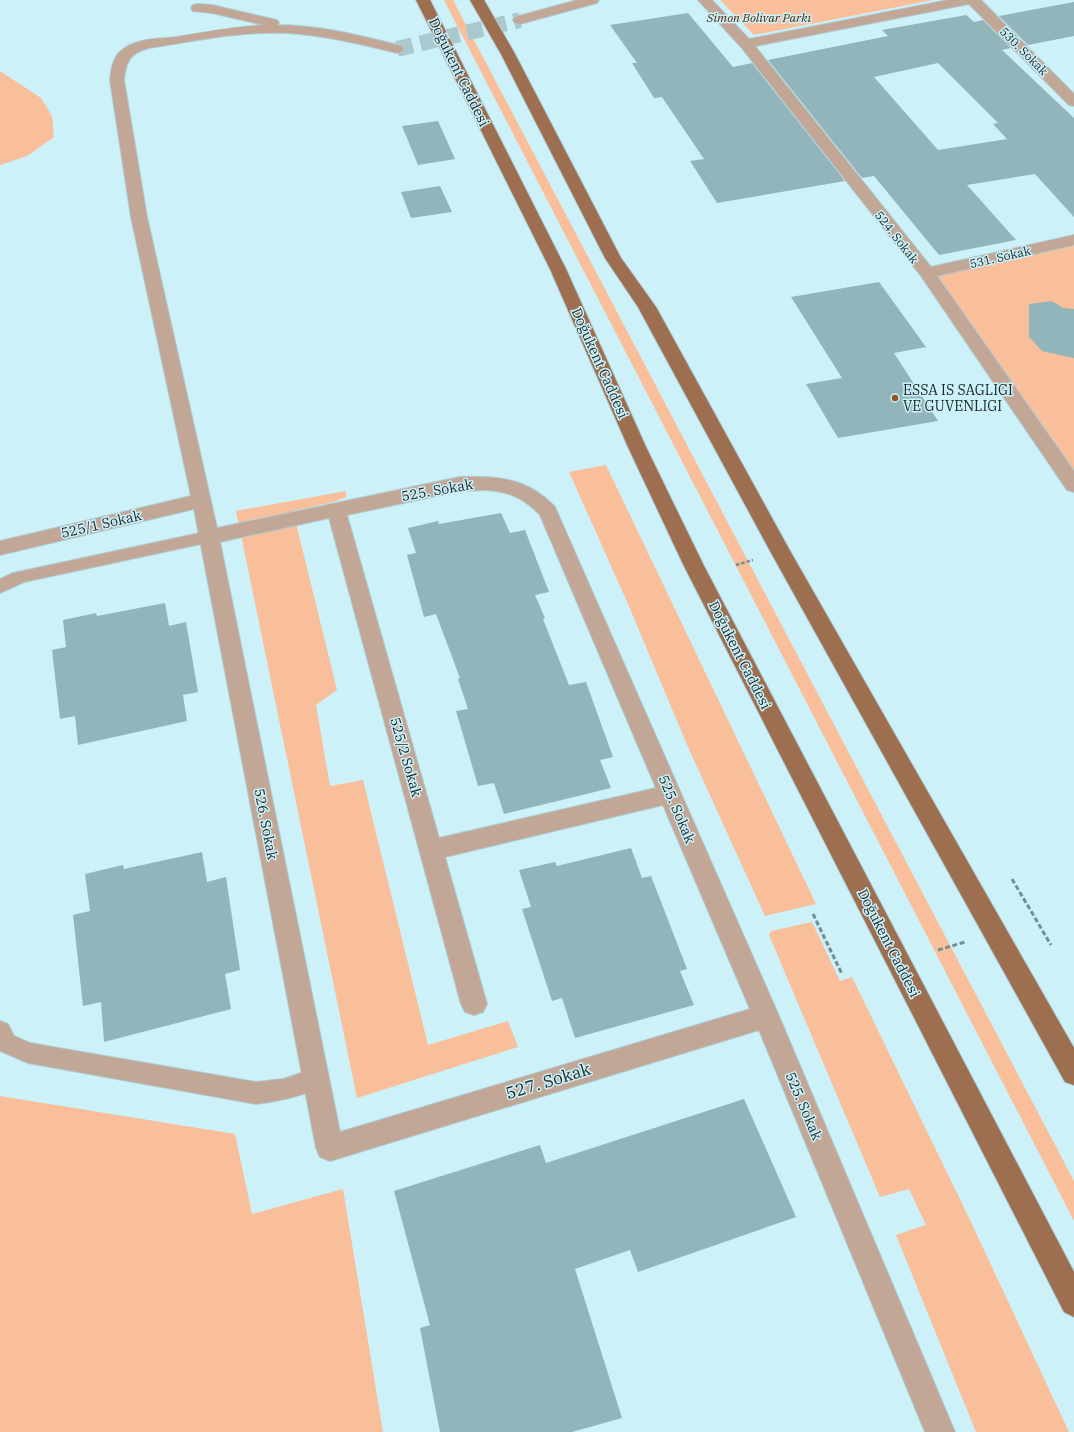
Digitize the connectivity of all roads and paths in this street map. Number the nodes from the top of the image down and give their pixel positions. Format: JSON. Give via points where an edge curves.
{"nodes":[{"id":1,"x":423,"y":0,"type":"edge"},
{"id":2,"x":477,"y":0,"type":"edge"},
{"id":3,"x":592,"y":0,"type":"edge"},
{"id":4,"x":705,"y":0,"type":"edge"},
{"id":5,"x":968,"y":0,"type":"edge"},
{"id":6,"x":973,"y":0,"type":"edge"},
{"id":7,"x":198,"y":8,"type":"dead end"},
{"id":8,"x":520,"y":20,"type":"tunnel mouth"},
{"id":9,"x":299,"y":29,"type":"junction"},
{"id":10,"x":746,"y":44,"type":"junction"},
{"id":11,"x":397,"y":49,"type":"tunnel mouth"},
{"id":12,"x":1074,"y":102,"type":"edge"},
{"id":13,"x":1074,"y":240,"type":"edge"},
{"id":14,"x":926,"y":273,"type":"junction"},
{"id":15,"x":1074,"y":485,"type":"edge"},
{"id":16,"x":202,"y":500,"type":"junction"},
{"id":17,"x":336,"y":510,"type":"junction"},
{"id":18,"x":209,"y":537,"type":"junction"},
{"id":19,"x":0,"y":548,"type":"edge"},
{"id":20,"x":758,"y":560,"type":"dead end"},
{"id":21,"x":736,"y":564,"type":"dead end"},
{"id":22,"x":0,"y":587,"type":"edge"},
{"id":23,"x":670,"y":794,"type":"junction"},
{"id":24,"x":432,"y":850,"type":"junction"},
{"id":25,"x":1012,"y":879,"type":"dead end"},
{"id":26,"x":813,"y":914,"type":"dead end"},
{"id":27,"x":966,"y":942,"type":"dead end"},
{"id":28,"x":1051,"y":945,"type":"dead end"},
{"id":29,"x":938,"y":950,"type":"dead end"},
{"id":30,"x":842,"y":974,"type":"dead end"},
{"id":31,"x":474,"y":1004,"type":"dead end"},
{"id":32,"x":766,"y":1016,"type":"junction"},
{"id":33,"x":0,"y":1031,"type":"edge"},
{"id":34,"x":1074,"y":1073,"type":"edge"},
{"id":35,"x":316,"y":1079,"type":"junction"},
{"id":36,"x":330,"y":1148,"type":"joint"},
{"id":37,"x":1074,"y":1302,"type":"edge"},
{"id":38,"x":940,"y":1432,"type":"edge"}],
"edges":[{"from":1,"to":37,"type":"main road","name":"Doğukent Caddesi","via":[[558,269],[637,447],[694,566]]},
{"from":2,"to":34,"type":"main road","via":[[508,54],[613,258],[648,307],[781,553]]},
{"from":3,"to":8,"type":"street"},
{"from":4,"to":10,"type":"street","name":"524. Sokak"},
{"from":5,"to":10,"type":"street"},
{"from":6,"to":12,"type":"street","name":"530. Sokak"},
{"from":7,"to":9,"type":"street"},
{"from":9,"to":11,"type":"street"},
{"from":9,"to":16,"type":"street","name":"526. Sokak","via":[[209,35],[144,46],[128,52],[119,63],[117,80],[139,217]]},
{"from":10,"to":14,"type":"street","name":"524. Sokak"},
{"from":13,"to":14,"type":"street","name":"531. Sokak"},
{"from":14,"to":15,"type":"street","name":"524. Sokak"},
{"from":16,"to":18,"type":"street","name":"526. Sokak"},
{"from":16,"to":19,"type":"street","name":"525/1 Sokak"},
{"from":17,"to":18,"type":"street","name":"525. Sokak"},
{"from":17,"to":23,"type":"street","name":"525. Sokak","via":[[474,483],[492,483],[520,489],[540,502],[548,512]]},
{"from":17,"to":24,"type":"street","name":"525/2 Sokak"},
{"from":18,"to":22,"type":"lane","via":[[19,577]]},
{"from":18,"to":35,"type":"street","name":"526. Sokak"},
{"from":20,"to":21,"type":"path"},
{"from":23,"to":24,"type":"street"},
{"from":23,"to":32,"type":"street","name":"525. Sokak"},
{"from":24,"to":31,"type":"street","name":"525/2 Sokak"},
{"from":25,"to":28,"type":"path"},
{"from":26,"to":30,"type":"path"},
{"from":27,"to":29,"type":"path"},
{"from":32,"to":36,"type":"street","name":"527. Sokak"},
{"from":32,"to":38,"type":"street","name":"525. Sokak"},
{"from":33,"to":35,"type":"lane","via":[[6,1043],[28,1053],[256,1093],[283,1090]]},
{"from":35,"to":36,"type":"street","name":"526. Sokak"}]}
